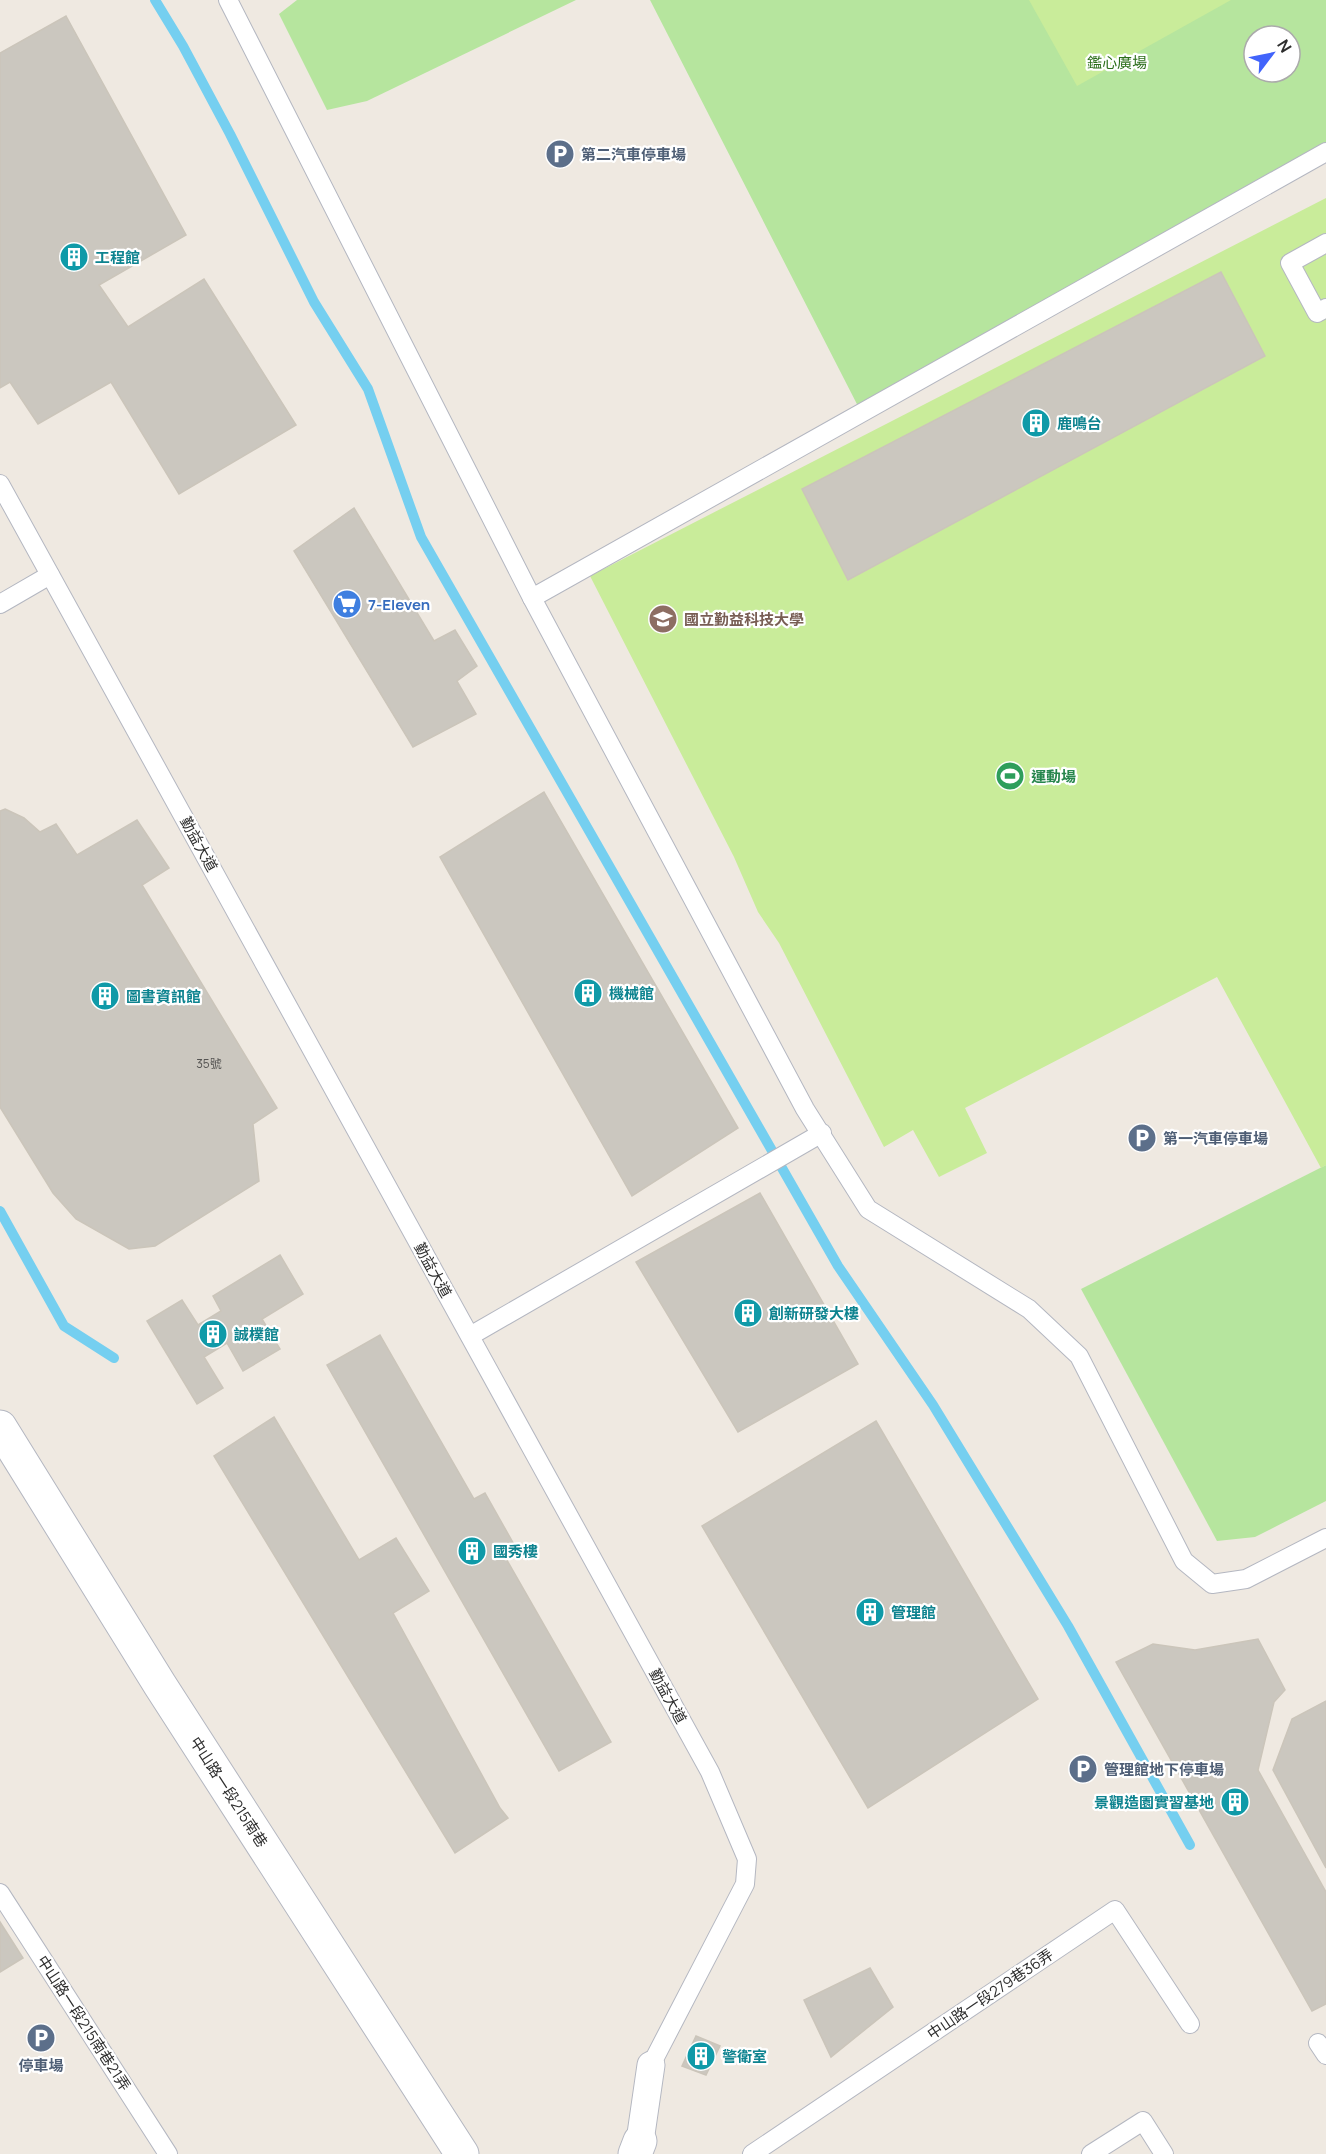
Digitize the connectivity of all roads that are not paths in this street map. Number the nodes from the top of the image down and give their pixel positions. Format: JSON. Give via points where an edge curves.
{"nodes":[{"id":1,"x":228,"y":0,"type":"edge"},
{"id":2,"x":1326,"y":153,"type":"edge"},
{"id":3,"x":1326,"y":243,"type":"edge"},
{"id":4,"x":1326,"y":308,"type":"edge"},
{"id":5,"x":0,"y":484,"type":"edge"},
{"id":6,"x":50,"y":575,"type":"junction"},
{"id":7,"x":532,"y":598,"type":"junction"},
{"id":8,"x":0,"y":604,"type":"edge"},
{"id":9,"x":822,"y":1133,"type":"junction"},
{"id":10,"x":470,"y":1336,"type":"junction"},
{"id":11,"x":0,"y":1427,"type":"edge"},
{"id":12,"x":1326,"y":1538,"type":"edge"},
{"id":13,"x":0,"y":1893,"type":"edge"},
{"id":14,"x":1190,"y":2024,"type":"dead end"},
{"id":15,"x":651,"y":2065,"type":"joint"},
{"id":16,"x":638,"y":2147,"type":"edge"},
{"id":17,"x":168,"y":2154,"type":"edge"},
{"id":18,"x":462,"y":2154,"type":"edge"},
{"id":19,"x":752,"y":2154,"type":"edge"},
{"id":20,"x":1091,"y":2154,"type":"edge"},
{"id":21,"x":1164,"y":2154,"type":"edge"}],
"edges":[{"from":1,"to":7,"type":"lane"},
{"from":2,"to":7,"type":"lane"},
{"from":3,"to":4,"type":"lane","via":[[1290,263],[1317,313]]},
{"from":5,"to":6,"type":"lane","name":"勤益大道"},
{"from":6,"to":8,"type":"lane"},
{"from":6,"to":10,"type":"lane","name":"勤益大道"},
{"from":7,"to":9,"type":"lane","via":[[805,1109]]},
{"from":9,"to":10,"type":"lane"},
{"from":9,"to":12,"type":"lane","via":[[868,1209],[1029,1309],[1079,1356],[1184,1561],[1212,1584],[1246,1579]]},
{"from":10,"to":15,"type":"lane","name":"勤益大道","via":[[710,1772],[747,1859],[745,1884]]},
{"from":11,"to":18,"type":"street","name":"中山路一段215南巷","via":[[160,1685]]},
{"from":13,"to":17,"type":"lane","name":"中山路一段215南巷21弄"},
{"from":14,"to":19,"type":"lane","name":"中山路一段279巷36弄","via":[[1115,1910]]},
{"from":15,"to":16,"type":"street"},
{"from":20,"to":21,"type":"lane","via":[[1143,2121]]}]}
